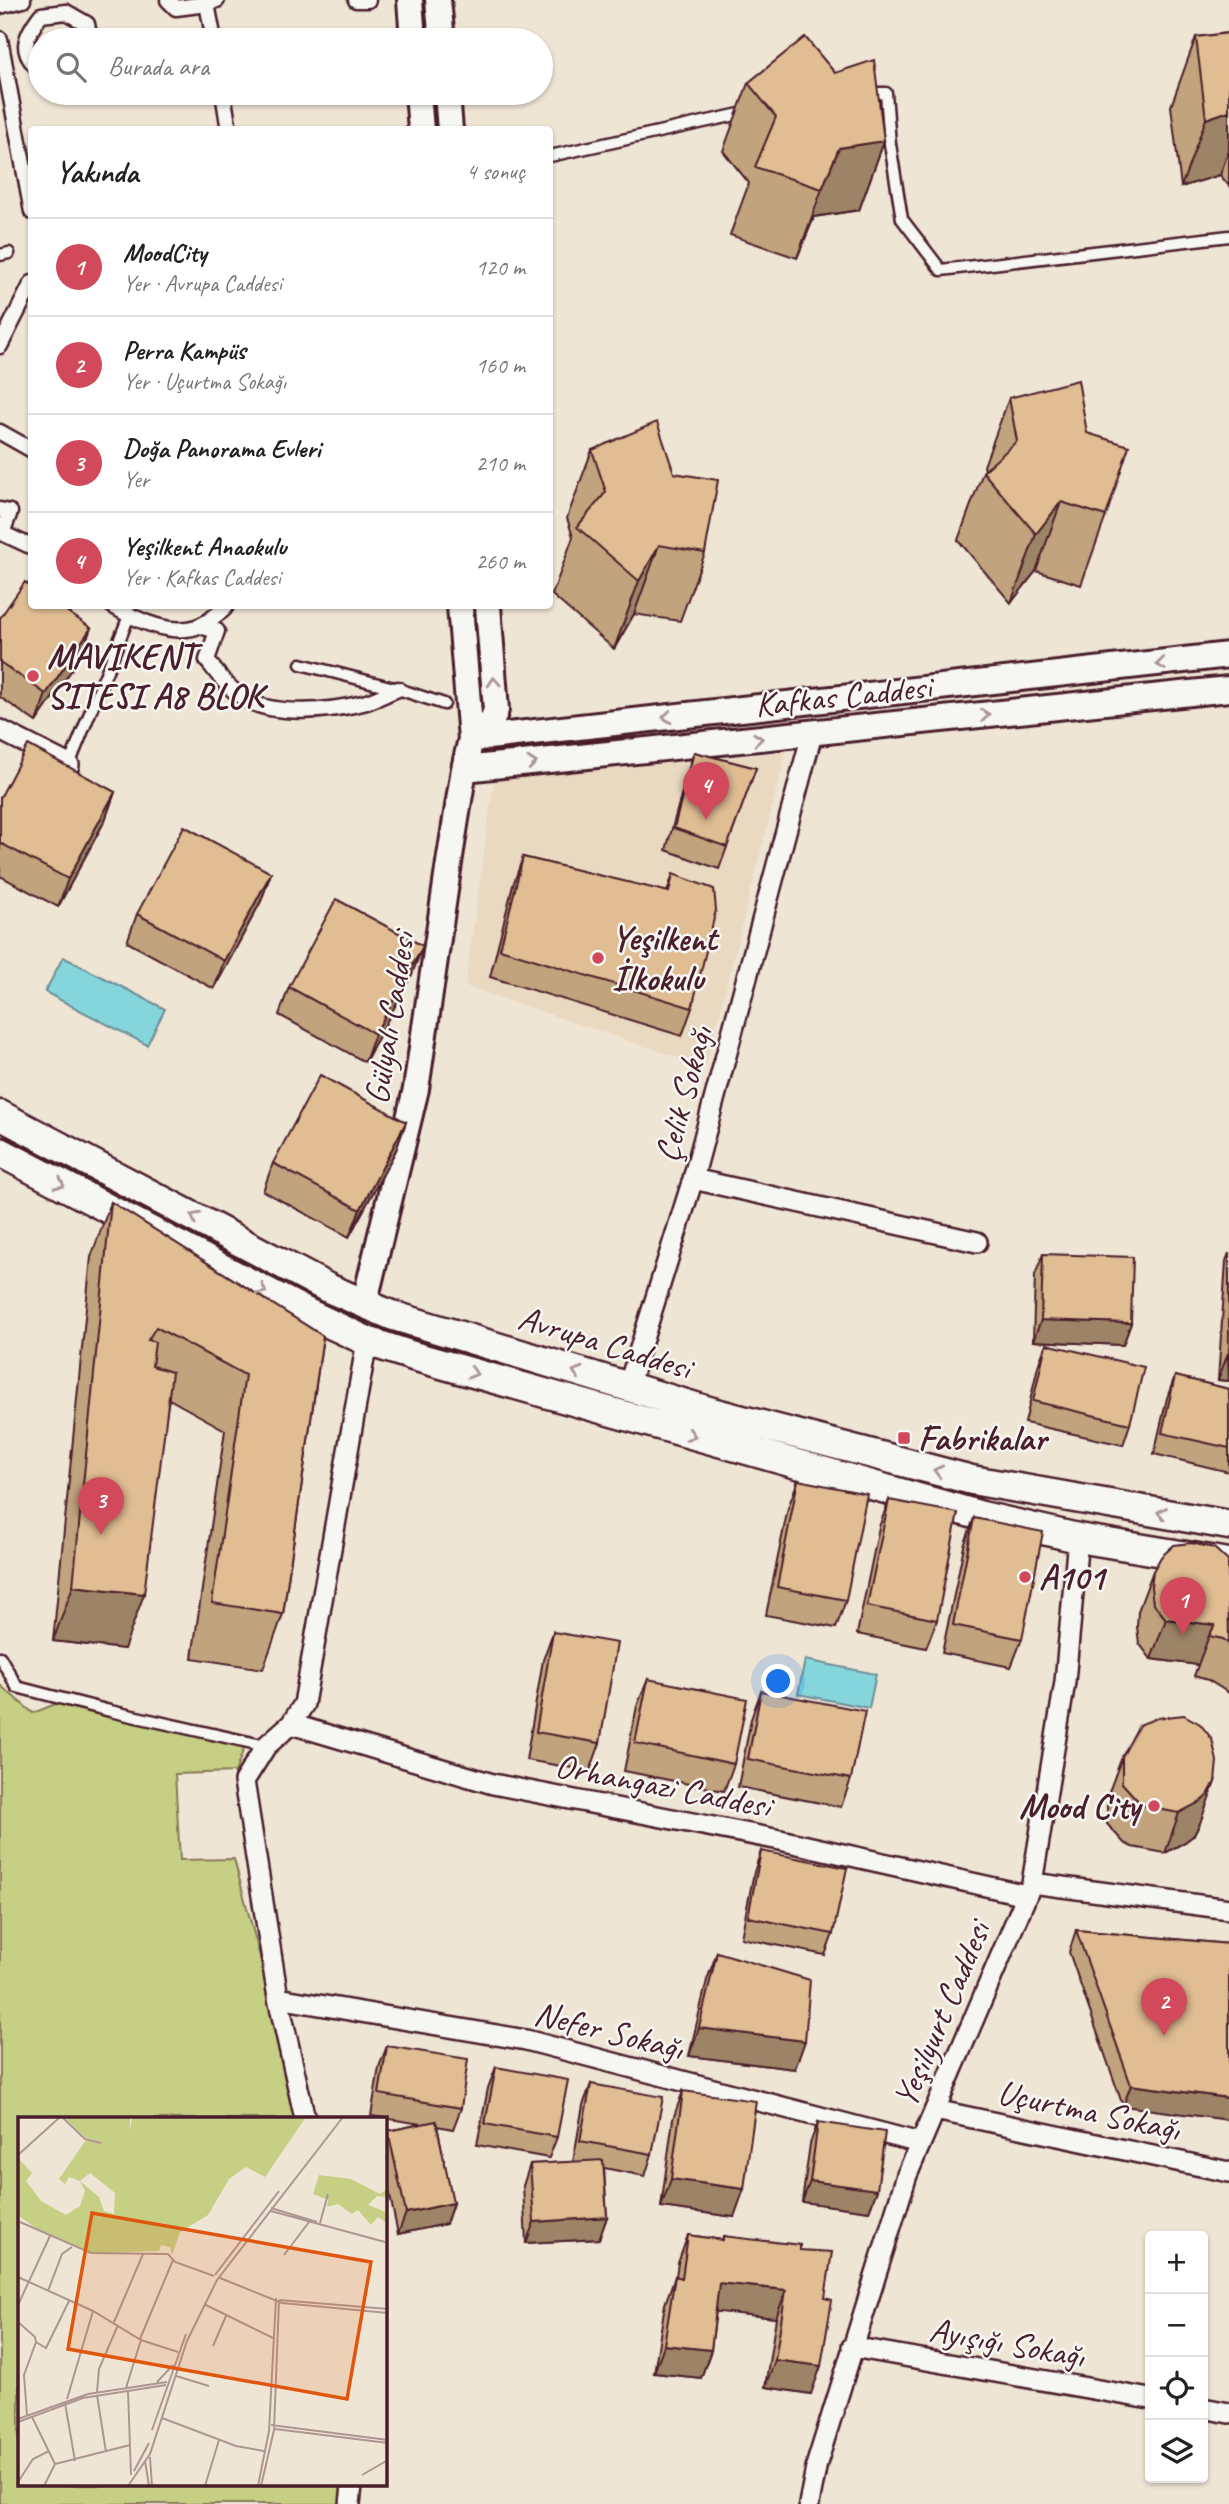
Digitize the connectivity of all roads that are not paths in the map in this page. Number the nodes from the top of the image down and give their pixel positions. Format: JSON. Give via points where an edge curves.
{"nodes":[{"id":1,"x":23,"y":0,"type":"edge"},
{"id":2,"x":167,"y":0,"type":"edge"},
{"id":3,"x":356,"y":0,"type":"edge"},
{"id":4,"x":368,"y":0,"type":"edge"},
{"id":5,"x":410,"y":0,"type":"edge"},
{"id":6,"x":439,"y":0,"type":"edge"},
{"id":7,"x":212,"y":2,"type":"edge"},
{"id":8,"x":1,"y":3,"type":"edge"},
{"id":9,"x":31,"y":28,"type":"edge"},
{"id":10,"x":88,"y":28,"type":"edge"},
{"id":11,"x":213,"y":28,"type":"edge"},
{"id":12,"x":412,"y":28,"type":"edge"},
{"id":13,"x":441,"y":28,"type":"edge"},
{"id":14,"x":28,"y":32,"type":"edge"},
{"id":15,"x":0,"y":40,"type":"edge"},
{"id":16,"x":26,"y":48,"type":"junction"},
{"id":17,"x":4,"y":55,"type":"junction"},
{"id":18,"x":28,"y":56,"type":"edge"},
{"id":19,"x":860,"y":93,"type":"edge"},
{"id":20,"x":225,"y":105,"type":"edge"},
{"id":21,"x":419,"y":105,"type":"edge"},
{"id":22,"x":448,"y":105,"type":"edge"},
{"id":23,"x":756,"y":110,"type":"edge"},
{"id":24,"x":7,"y":123,"type":"edge"},
{"id":25,"x":228,"y":126,"type":"edge"},
{"id":26,"x":421,"y":126,"type":"edge"},
{"id":27,"x":450,"y":126,"type":"edge"},
{"id":28,"x":553,"y":155,"type":"edge"},
{"id":29,"x":28,"y":198,"type":"edge"},
{"id":30,"x":1229,"y":236,"type":"edge"},
{"id":31,"x":28,"y":288,"type":"edge"},
{"id":32,"x":5,"y":325,"type":"edge"},
{"id":33,"x":0,"y":346,"type":"edge"},
{"id":34,"x":0,"y":432,"type":"edge"},
{"id":35,"x":28,"y":448,"type":"edge"},
{"id":36,"x":0,"y":510,"type":"edge"},
{"id":37,"x":28,"y":545,"type":"edge"},
{"id":38,"x":118,"y":609,"type":"edge"},
{"id":39,"x":224,"y":609,"type":"edge"},
{"id":40,"x":460,"y":609,"type":"edge"},
{"id":41,"x":488,"y":609,"type":"edge"},
{"id":42,"x":129,"y":616,"type":"junction"},
{"id":43,"x":200,"y":626,"type":"junction"},
{"id":44,"x":1229,"y":655,"type":"edge"},
{"id":45,"x":301,"y":664,"type":"dead end"},
{"id":46,"x":398,"y":689,"type":"junction"},
{"id":47,"x":1229,"y":690,"type":"edge"},
{"id":48,"x":444,"y":704,"type":"dead end"},
{"id":49,"x":0,"y":730,"type":"edge"},
{"id":50,"x":812,"y":734,"type":"junction"},
{"id":51,"x":471,"y":739,"type":"junction"},
{"id":52,"x":69,"y":765,"type":"joint"},
{"id":53,"x":464,"y":769,"type":"junction"},
{"id":54,"x":0,"y":1115,"type":"edge"},
{"id":55,"x":0,"y":1152,"type":"edge"},
{"id":56,"x":693,"y":1179,"type":"junction"},
{"id":57,"x":977,"y":1242,"type":"dead end"},
{"id":58,"x":364,"y":1305,"type":"junction"},
{"id":59,"x":367,"y":1341,"type":"junction"},
{"id":60,"x":628,"y":1387,"type":"junction"},
{"id":61,"x":1229,"y":1525,"type":"edge"},
{"id":62,"x":1078,"y":1538,"type":"junction"},
{"id":63,"x":1190,"y":1555,"type":"junction"},
{"id":64,"x":1229,"y":1563,"type":"edge"},
{"id":65,"x":1229,"y":1574,"type":"edge"},
{"id":66,"x":0,"y":1657,"type":"edge"},
{"id":67,"x":291,"y":1724,"type":"junction"},
{"id":68,"x":266,"y":1746,"type":"junction"},
{"id":69,"x":1029,"y":1889,"type":"junction"},
{"id":70,"x":1229,"y":1909,"type":"edge"},
{"id":71,"x":278,"y":1998,"type":"junction"},
{"id":72,"x":935,"y":2110,"type":"junction"},
{"id":73,"x":305,"y":2117,"type":"edge"},
{"id":74,"x":920,"y":2143,"type":"junction"},
{"id":75,"x":1229,"y":2172,"type":"edge"},
{"id":76,"x":852,"y":2347,"type":"junction"},
{"id":77,"x":1145,"y":2398,"type":"edge"},
{"id":78,"x":1208,"y":2410,"type":"edge"},
{"id":79,"x":1229,"y":2413,"type":"edge"},
{"id":80,"x":352,"y":2486,"type":"edge"},
{"id":81,"x":350,"y":2504,"type":"edge"},
{"id":82,"x":808,"y":2504,"type":"edge"}],
"edges":[{"from":1,"to":8,"type":"street"},
{"from":2,"to":7,"type":"street","via":[[176,8]]},
{"from":3,"to":4,"type":"street"},
{"from":5,"to":12,"type":"street"},
{"from":6,"to":13,"type":"street"},
{"from":7,"to":11,"type":"street"},
{"from":9,"to":10,"type":"street","via":[[41,15],[66,12]]},
{"from":14,"to":16,"type":"street"},
{"from":15,"to":17,"type":"street"},
{"from":16,"to":17,"type":"street"},
{"from":16,"to":18,"type":"street"},
{"from":17,"to":24,"type":"street"},
{"from":19,"to":30,"type":"lane","via":[[886,93],[902,219],[941,270]]},
{"from":20,"to":25,"type":"street"},
{"from":21,"to":26,"type":"street"},
{"from":22,"to":27,"type":"street"},
{"from":23,"to":28,"type":"lane"},
{"from":24,"to":29,"type":"street"},
{"from":31,"to":32,"type":"street"},
{"from":32,"to":33,"type":"street"},
{"from":34,"to":35,"type":"street"},
{"from":36,"to":37,"type":"street","via":[[10,512],[2,533]]},
{"from":38,"to":42,"type":"street"},
{"from":39,"to":43,"type":"street"},
{"from":40,"to":51,"type":"street","name":"Gülyalı Caddesi"},
{"from":51,"to":41,"type":"street","one_way":true,"via":[[490,726],[496,710]]},
{"from":42,"to":43,"type":"street","via":[[176,630]]},
{"from":42,"to":52,"type":"lane"},
{"from":43,"to":46,"type":"street","via":[[217,631],[207,660],[222,681],[246,699],[276,710],[364,703]]},
{"from":44,"to":51,"type":"street","name":"Kafkas Caddesi","one_way":true},
{"from":45,"to":46,"type":"lane"},
{"from":46,"to":48,"type":"lane"},
{"from":50,"to":47,"type":"street","name":"Kafkas Caddesi","one_way":true},
{"from":49,"to":52,"type":"street"},
{"from":53,"to":50,"type":"street","name":"Kafkas Caddesi","one_way":true},
{"from":50,"to":56,"type":"street","name":"Çelik Sokağı"},
{"from":51,"to":53,"type":"street","name":"Gülyalı Caddesi"},
{"from":53,"to":58,"type":"street","name":"Gülyalı Caddesi","via":[[416,1089]]},
{"from":58,"to":54,"type":"main road","name":"Avrupa Caddesi","one_way":true},
{"from":55,"to":59,"type":"main road","name":"Avrupa Caddesi","one_way":true},
{"from":56,"to":57,"type":"street"},
{"from":56,"to":60,"type":"street","name":"Çelik Sokağı"},
{"from":60,"to":58,"type":"main road","name":"Avrupa Caddesi","one_way":true},
{"from":59,"to":62,"type":"main road","name":"Avrupa Caddesi","one_way":true,"via":[[863,1485]]},
{"from":59,"to":67,"type":"street","via":[[311,1675],[304,1704]]},
{"from":61,"to":60,"type":"main road","name":"Avrupa Caddesi","one_way":true,"via":[[972,1480]]},
{"from":62,"to":63,"type":"main road","name":"Avrupa Caddesi"},
{"from":62,"to":69,"type":"street","name":"Yeşilyurt Caddesi","via":[[1065,1682]]},
{"from":63,"to":64,"type":"main road","name":"Avrupa Caddesi"},
{"from":63,"to":65,"type":"street"},
{"from":66,"to":68,"type":"lane","via":[[17,1687]]},
{"from":67,"to":68,"type":"street"},
{"from":67,"to":69,"type":"street","name":"Orhangazi Caddesi","via":[[493,1784]]},
{"from":68,"to":71,"type":"street","via":[[244,1781]]},
{"from":69,"to":70,"type":"street","name":"Orhangazi Caddesi"},
{"from":69,"to":72,"type":"street","name":"Yeşilyurt Caddesi"},
{"from":71,"to":73,"type":"street"},
{"from":71,"to":74,"type":"street","name":"Nefer Sokağı","via":[[526,2040]]},
{"from":72,"to":74,"type":"street","name":"Yeşilyurt Caddesi"},
{"from":72,"to":75,"type":"street","name":"Uçurtma Sokağı"},
{"from":74,"to":76,"type":"street","name":"Yeşilyurt Caddesi"},
{"from":76,"to":77,"type":"street","name":"Ayışığı Sokağı"},
{"from":76,"to":82,"type":"street","name":"Yeşilyurt Caddesi"},
{"from":78,"to":79,"type":"street"},
{"from":80,"to":81,"type":"street"}]}
